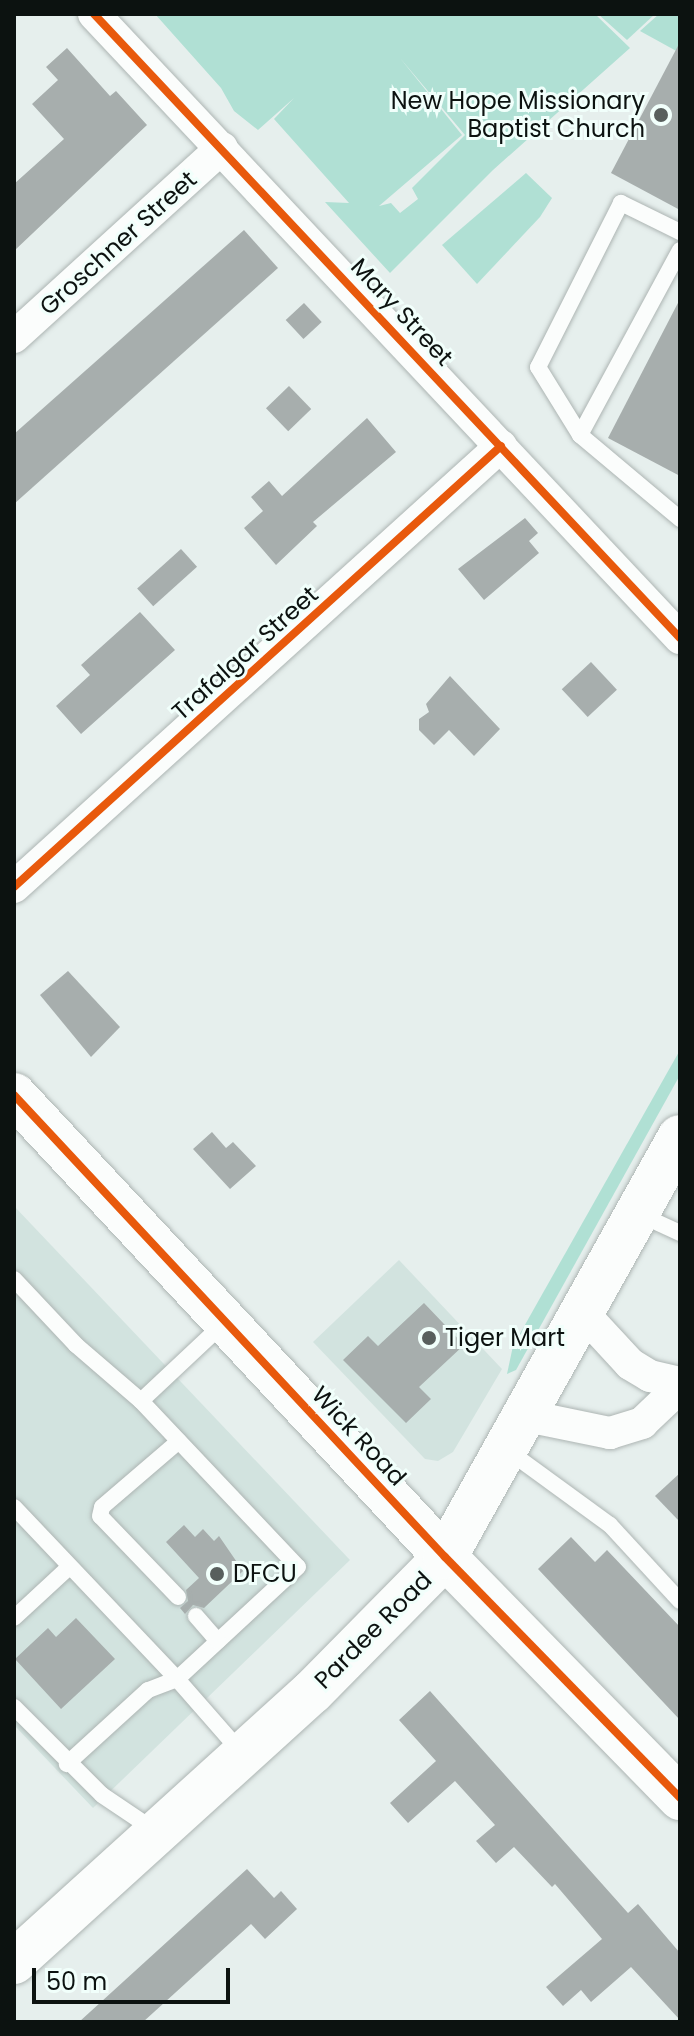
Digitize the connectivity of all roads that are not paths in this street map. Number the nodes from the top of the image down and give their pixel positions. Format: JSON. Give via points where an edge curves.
{"nodes":[{"id":1,"x":94,"y":14,"type":"edge"},
{"id":2,"x":222,"y":148,"type":"junction"},
{"id":3,"x":680,"y":232,"type":"edge"},
{"id":4,"x":680,"y":250,"type":"edge"},
{"id":5,"x":14,"y":337,"type":"edge"},
{"id":6,"x":580,"y":435,"type":"junction"},
{"id":7,"x":501,"y":446,"type":"junction"},
{"id":8,"x":680,"y":519,"type":"edge"},
{"id":9,"x":680,"y":638,"type":"edge"},
{"id":10,"x":14,"y":887,"type":"edge"},
{"id":11,"x":19,"y":1111,"type":"edge"},
{"id":12,"x":680,"y":1137,"type":"edge"},
{"id":13,"x":637,"y":1214,"type":"junction"},
{"id":14,"x":680,"y":1233,"type":"edge"},
{"id":15,"x":14,"y":1279,"type":"edge"},
{"id":16,"x":583,"y":1313,"type":"junction"},
{"id":17,"x":225,"y":1322,"type":"junction"},
{"id":18,"x":680,"y":1385,"type":"edge"},
{"id":19,"x":141,"y":1401,"type":"junction"},
{"id":20,"x":517,"y":1433,"type":"junction"},
{"id":21,"x":179,"y":1441,"type":"junction"},
{"id":22,"x":16,"y":1513,"type":"edge"},
{"id":23,"x":445,"y":1557,"type":"junction"},
{"id":24,"x":69,"y":1567,"type":"junction"},
{"id":25,"x":178,"y":1597,"type":"dead end"},
{"id":26,"x":680,"y":1601,"type":"edge"},
{"id":27,"x":196,"y":1616,"type":"dead end"},
{"id":28,"x":14,"y":1618,"type":"edge"},
{"id":29,"x":218,"y":1641,"type":"junction"},
{"id":30,"x":177,"y":1679,"type":"junction"},
{"id":31,"x":14,"y":1707,"type":"edge"},
{"id":32,"x":243,"y":1753,"type":"junction"},
{"id":33,"x":67,"y":1764,"type":"junction"},
{"id":34,"x":680,"y":1798,"type":"edge"},
{"id":35,"x":157,"y":1832,"type":"junction"},
{"id":36,"x":14,"y":1962,"type":"edge"}],
"edges":[{"from":1,"to":2,"type":"street","name":"Mary Street"},
{"from":2,"to":5,"type":"street","name":"Groschner Street"},
{"from":2,"to":7,"type":"street","name":"Mary Street"},
{"from":3,"to":6,"type":"lane","via":[[621,203],[538,367]]},
{"from":4,"to":6,"type":"lane"},
{"from":6,"to":8,"type":"lane"},
{"from":7,"to":9,"type":"street","name":"Mary Street"},
{"from":7,"to":10,"type":"street","name":"Trafalgar Street"},
{"from":11,"to":17,"type":"main road","name":"Wick Road"},
{"from":12,"to":13,"type":"main road","name":"Pardee Road"},
{"from":13,"to":14,"type":"lane"},
{"from":13,"to":16,"type":"main road","name":"Pardee Road"},
{"from":15,"to":19,"type":"lane","via":[[76,1345]]},
{"from":16,"to":18,"type":"street","via":[[630,1364]]},
{"from":16,"to":20,"type":"main road","name":"Pardee Road"},
{"from":17,"to":19,"type":"lane"},
{"from":17,"to":23,"type":"main road","name":"Wick Road"},
{"from":18,"to":20,"type":"street","via":[[642,1423],[610,1433]]},
{"from":19,"to":21,"type":"lane"},
{"from":20,"to":23,"type":"main road","name":"Pardee Road"},
{"from":20,"to":26,"type":"lane"},
{"from":21,"to":25,"type":"lane","via":[[102,1507],[100,1516]]},
{"from":21,"to":29,"type":"lane","via":[[298,1567]]},
{"from":22,"to":24,"type":"lane"},
{"from":23,"to":32,"type":"main road","name":"Pardee Road","via":[[312,1692]]},
{"from":23,"to":34,"type":"main road","name":"Wick Road"},
{"from":24,"to":28,"type":"lane"},
{"from":24,"to":30,"type":"lane"},
{"from":27,"to":29,"type":"lane"},
{"from":29,"to":30,"type":"lane"},
{"from":30,"to":32,"type":"lane"},
{"from":30,"to":33,"type":"lane","via":[[148,1690]]},
{"from":31,"to":33,"type":"lane"},
{"from":32,"to":35,"type":"main road","name":"Pardee Road"},
{"from":33,"to":35,"type":"lane"},
{"from":35,"to":36,"type":"main road","name":"Pardee Road"}]}
